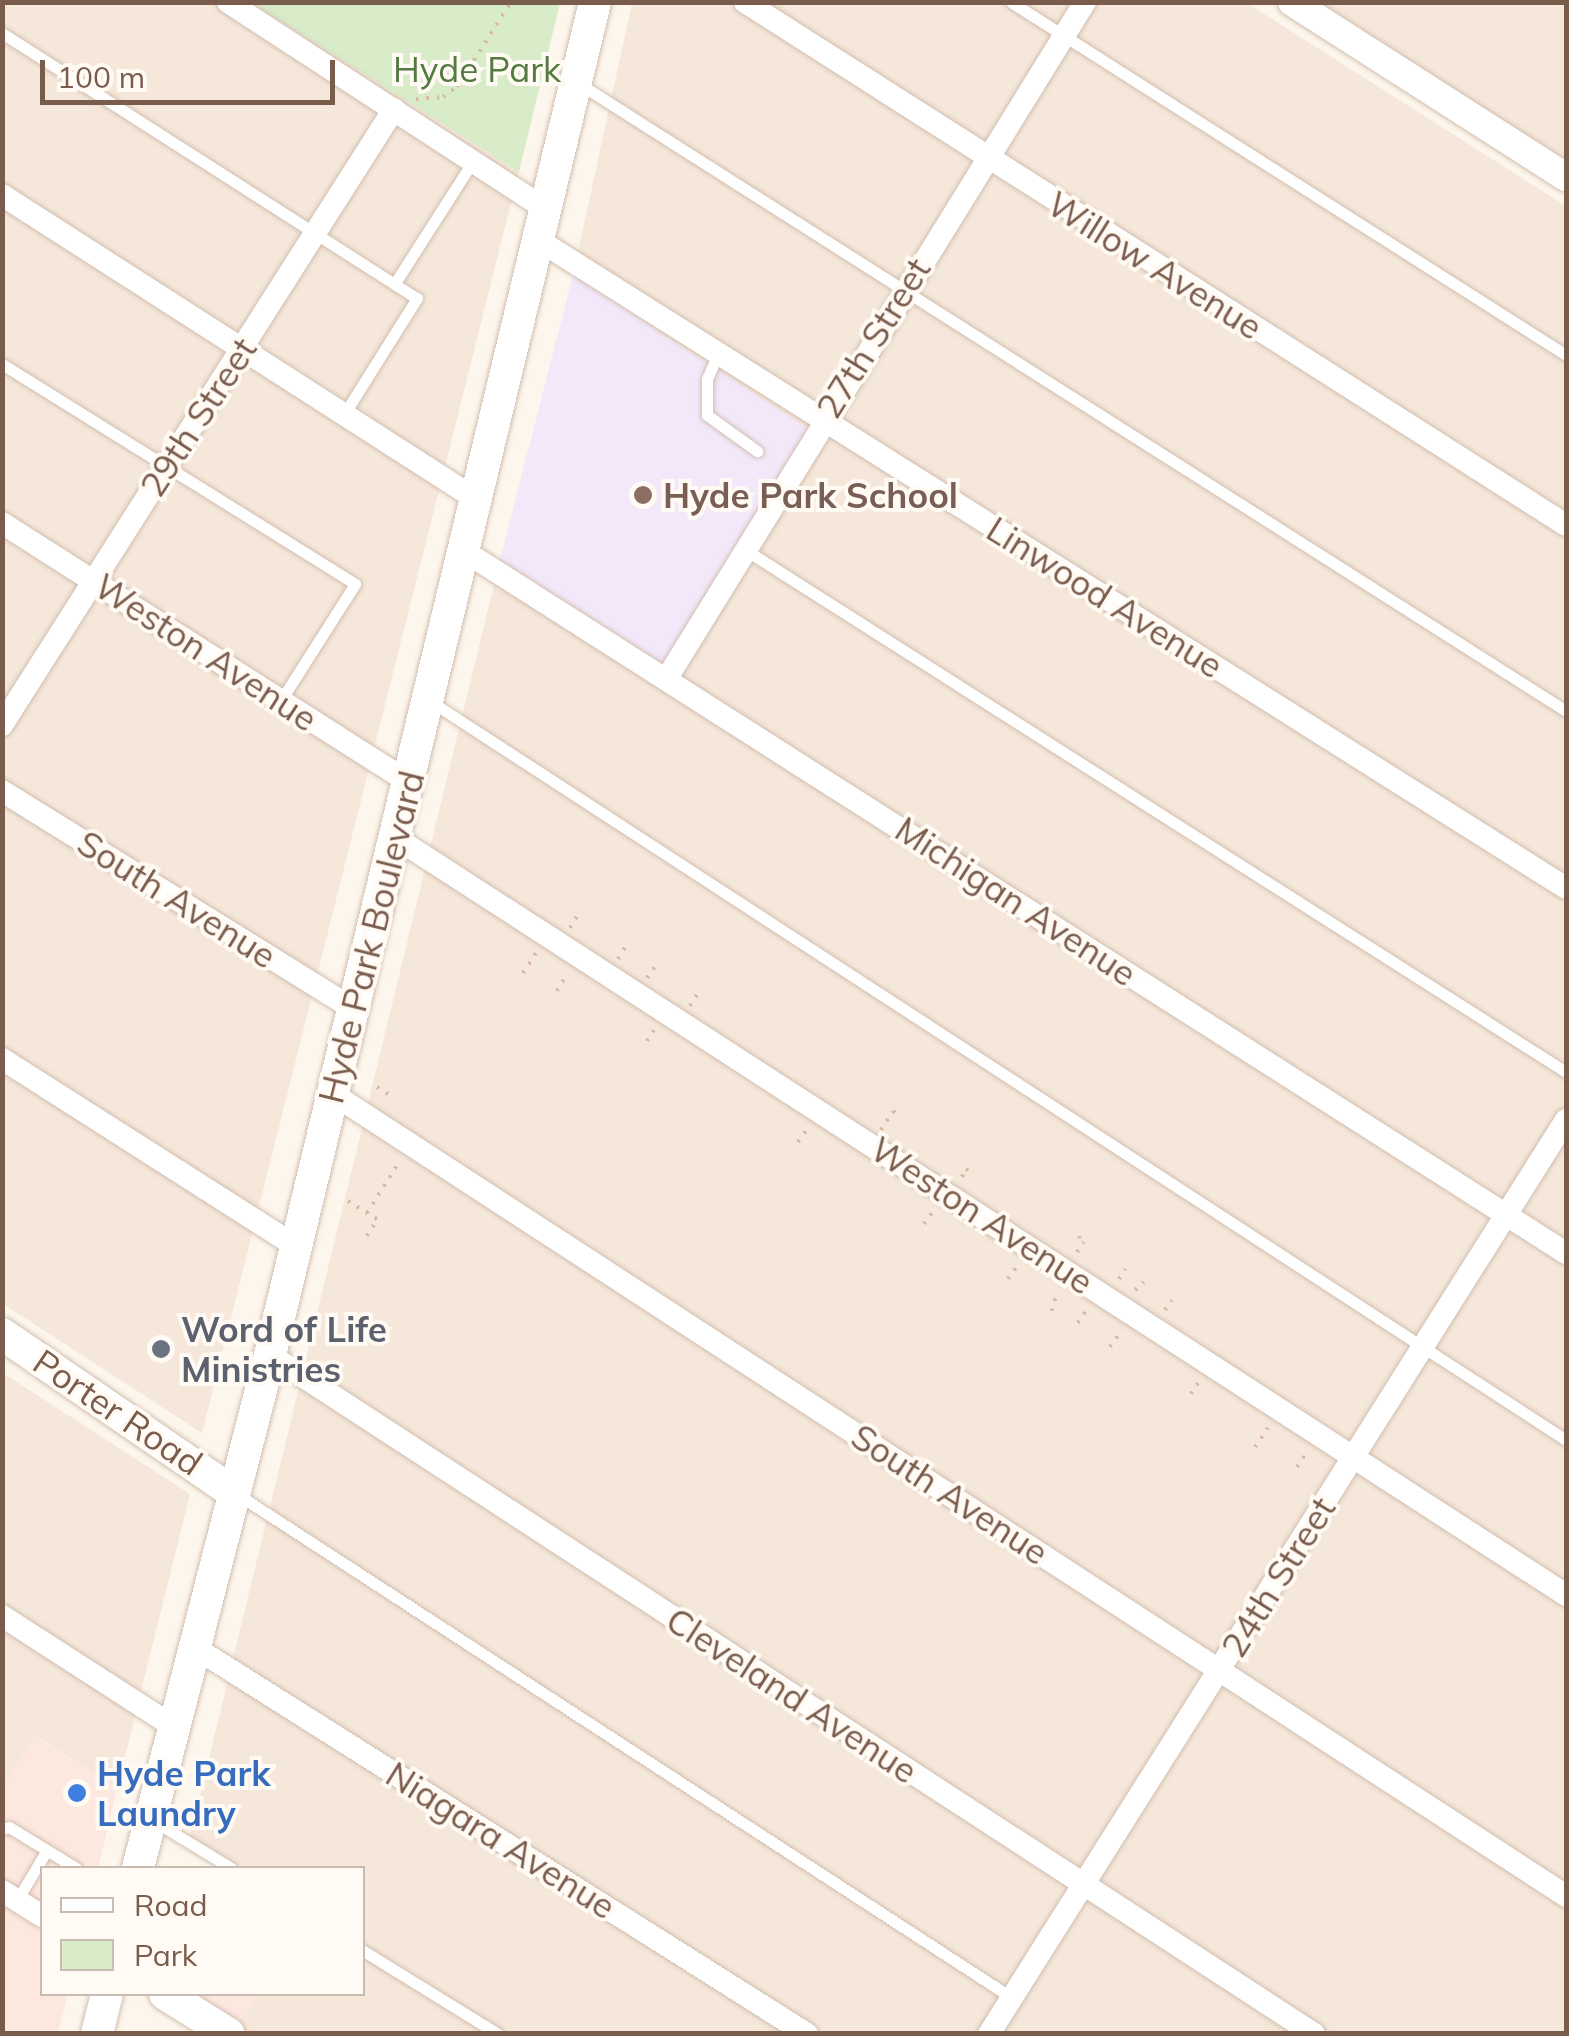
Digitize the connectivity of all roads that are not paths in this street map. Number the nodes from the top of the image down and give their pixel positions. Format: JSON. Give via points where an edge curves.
{"nodes":[{"id":1,"x":228,"y":2,"type":"edge"},
{"id":2,"x":596,"y":2,"type":"edge"},
{"id":3,"x":744,"y":2,"type":"edge"},
{"id":4,"x":1011,"y":2,"type":"edge"},
{"id":5,"x":1085,"y":2,"type":"edge"},
{"id":6,"x":1292,"y":2,"type":"edge"},
{"id":7,"x":2,"y":33,"type":"edge"},
{"id":8,"x":1064,"y":36,"type":"junction"},
{"id":9,"x":578,"y":82,"type":"junction"},
{"id":10,"x":402,"y":104,"type":"junction"},
{"id":11,"x":986,"y":158,"type":"junction"},
{"id":12,"x":473,"y":161,"type":"junction"},
{"id":13,"x":1566,"y":177,"type":"edge"},
{"id":14,"x":2,"y":196,"type":"edge"},
{"id":15,"x":546,"y":227,"type":"junction"},
{"id":16,"x":316,"y":233,"type":"junction"},
{"id":17,"x":395,"y":283,"type":"junction"},
{"id":18,"x":903,"y":290,"type":"junction"},
{"id":19,"x":243,"y":348,"type":"junction"},
{"id":20,"x":718,"y":354,"type":"junction"},
{"id":21,"x":1566,"y":355,"type":"edge"},
{"id":22,"x":2,"y":364,"type":"edge"},
{"id":23,"x":345,"y":413,"type":"junction"},
{"id":24,"x":822,"y":419,"type":"junction"},
{"id":25,"x":757,"y":451,"type":"dead end"},
{"id":26,"x":166,"y":467,"type":"junction"},
{"id":27,"x":476,"y":499,"type":"junction"},
{"id":28,"x":2,"y":523,"type":"edge"},
{"id":29,"x":1566,"y":525,"type":"edge"},
{"id":30,"x":744,"y":549,"type":"junction"},
{"id":31,"x":464,"y":551,"type":"junction"},
{"id":32,"x":94,"y":581,"type":"junction"},
{"id":33,"x":667,"y":678,"type":"junction"},
{"id":34,"x":281,"y":700,"type":"junction"},
{"id":35,"x":428,"y":700,"type":"junction"},
{"id":36,"x":1566,"y":711,"type":"edge"},
{"id":37,"x":2,"y":725,"type":"edge"},
{"id":38,"x":408,"y":782,"type":"junction"},
{"id":39,"x":2,"y":791,"type":"edge"},
{"id":40,"x":396,"y":838,"type":"junction"},
{"id":41,"x":1566,"y":888,"type":"edge"},
{"id":42,"x":351,"y":1007,"type":"junction"},
{"id":43,"x":2,"y":1060,"type":"edge"},
{"id":44,"x":1566,"y":1072,"type":"edge"},
{"id":45,"x":332,"y":1094,"type":"junction"},
{"id":46,"x":1566,"y":1120,"type":"edge"},
{"id":47,"x":1506,"y":1215,"type":"junction"},
{"id":48,"x":296,"y":1246,"type":"junction"},
{"id":49,"x":1566,"y":1253,"type":"edge"},
{"id":50,"x":2,"y":1334,"type":"edge"},
{"id":51,"x":1423,"y":1347,"type":"junction"},
{"id":52,"x":270,"y":1355,"type":"junction"},
{"id":53,"x":1566,"y":1440,"type":"edge"},
{"id":54,"x":1354,"y":1456,"type":"junction"},
{"id":55,"x":233,"y":1492,"type":"junction"},
{"id":56,"x":1566,"y":1595,"type":"edge"},
{"id":57,"x":2,"y":1616,"type":"edge"},
{"id":58,"x":194,"y":1647,"type":"junction"},
{"id":59,"x":1220,"y":1669,"type":"junction"},
{"id":60,"x":174,"y":1728,"type":"junction"},
{"id":61,"x":151,"y":1819,"type":"junction"},
{"id":62,"x":2,"y":1829,"type":"edge"},
{"id":63,"x":47,"y":1850,"type":"junction"},
{"id":64,"x":73,"y":1866,"type":"edge"},
{"id":65,"x":139,"y":1866,"type":"edge"},
{"id":66,"x":228,"y":1866,"type":"edge"},
{"id":67,"x":1084,"y":1884,"type":"junction"},
{"id":68,"x":10,"y":1895,"type":"edge"},
{"id":69,"x":1566,"y":1896,"type":"edge"},
{"id":70,"x":40,"y":1915,"type":"edge"},
{"id":71,"x":365,"y":1952,"type":"edge"},
{"id":72,"x":107,"y":1996,"type":"edge"},
{"id":73,"x":167,"y":1996,"type":"edge"},
{"id":74,"x":1012,"y":1998,"type":"junction"},
{"id":75,"x":195,"y":2024,"type":"edge"},
{"id":76,"x":100,"y":2033,"type":"edge"},
{"id":77,"x":228,"y":2034,"type":"edge"},
{"id":78,"x":498,"y":2034,"type":"edge"},
{"id":79,"x":807,"y":2034,"type":"edge"},
{"id":80,"x":989,"y":2034,"type":"edge"},
{"id":81,"x":1314,"y":2034,"type":"edge"}],
"edges":[{"from":1,"to":10,"type":"street","name":"Linwood Avenue"},
{"from":2,"to":9,"type":"main road","name":"Hyde Park Boulevard"},
{"from":3,"to":11,"type":"street","name":"Willow Avenue"},
{"from":4,"to":8,"type":"lane"},
{"from":5,"to":8,"type":"street","name":"27th Street"},
{"from":6,"to":13,"type":"street"},
{"from":7,"to":16,"type":"lane"},
{"from":8,"to":11,"type":"street","name":"27th Street"},
{"from":8,"to":21,"type":"lane"},
{"from":9,"to":15,"type":"main road","name":"Hyde Park Boulevard"},
{"from":9,"to":18,"type":"lane"},
{"from":10,"to":12,"type":"street","name":"Linwood Avenue"},
{"from":10,"to":16,"type":"street","name":"29th Street"},
{"from":11,"to":18,"type":"street","name":"27th Street"},
{"from":11,"to":29,"type":"street","name":"Willow Avenue"},
{"from":12,"to":15,"type":"street","name":"Linwood Avenue"},
{"from":12,"to":17,"type":"lane"},
{"from":14,"to":19,"type":"street"},
{"from":15,"to":20,"type":"street","name":"Linwood Avenue"},
{"from":15,"to":27,"type":"main road","name":"Hyde Park Boulevard"},
{"from":16,"to":17,"type":"lane"},
{"from":16,"to":19,"type":"street","name":"29th Street"},
{"from":17,"to":23,"type":"lane","via":[[417,298]]},
{"from":18,"to":24,"type":"street","name":"27th Street"},
{"from":18,"to":36,"type":"lane"},
{"from":19,"to":23,"type":"street"},
{"from":19,"to":26,"type":"street","name":"29th Street"},
{"from":20,"to":24,"type":"street","name":"Linwood Avenue"},
{"from":20,"to":25,"type":"lane","via":[[707,380],[707,416]]},
{"from":22,"to":26,"type":"lane"},
{"from":23,"to":27,"type":"street"},
{"from":24,"to":30,"type":"street","name":"27th Street"},
{"from":24,"to":41,"type":"street","name":"Linwood Avenue"},
{"from":26,"to":32,"type":"street","name":"29th Street"},
{"from":26,"to":34,"type":"lane","via":[[355,584]]},
{"from":27,"to":31,"type":"main road","name":"Hyde Park Boulevard"},
{"from":28,"to":32,"type":"street","name":"Weston Avenue"},
{"from":30,"to":33,"type":"street","name":"27th Street"},
{"from":30,"to":44,"type":"lane"},
{"from":31,"to":33,"type":"street","name":"Michigan Avenue"},
{"from":31,"to":35,"type":"main road","name":"Hyde Park Boulevard"},
{"from":32,"to":34,"type":"street","name":"Weston Avenue"},
{"from":32,"to":37,"type":"street","name":"29th Street"},
{"from":33,"to":47,"type":"street","name":"Michigan Avenue"},
{"from":34,"to":38,"type":"street","name":"Weston Avenue"},
{"from":35,"to":38,"type":"main road","name":"Hyde Park Boulevard"},
{"from":35,"to":51,"type":"lane"},
{"from":38,"to":40,"type":"main road","name":"Hyde Park Boulevard"},
{"from":39,"to":42,"type":"street","name":"South Avenue"},
{"from":40,"to":42,"type":"main road","name":"Hyde Park Boulevard"},
{"from":40,"to":54,"type":"street","name":"Weston Avenue"},
{"from":42,"to":45,"type":"main road","name":"Hyde Park Boulevard"},
{"from":43,"to":48,"type":"street"},
{"from":45,"to":48,"type":"main road","name":"Hyde Park Boulevard"},
{"from":45,"to":59,"type":"street","name":"South Avenue"},
{"from":46,"to":47,"type":"street","name":"24th Street"},
{"from":47,"to":49,"type":"street","name":"Michigan Avenue"},
{"from":47,"to":51,"type":"street","name":"24th Street"},
{"from":48,"to":52,"type":"main road","name":"Hyde Park Boulevard"},
{"from":50,"to":55,"type":"main road","name":"Porter Road"},
{"from":51,"to":53,"type":"lane"},
{"from":51,"to":54,"type":"street","name":"24th Street"},
{"from":52,"to":55,"type":"main road","name":"Hyde Park Boulevard"},
{"from":52,"to":67,"type":"street","name":"Cleveland Avenue"},
{"from":54,"to":56,"type":"street","name":"Weston Avenue"},
{"from":54,"to":59,"type":"street","name":"24th Street"},
{"from":55,"to":58,"type":"main road","name":"Hyde Park Boulevard"},
{"from":55,"to":74,"type":"lane"},
{"from":57,"to":60,"type":"street"},
{"from":58,"to":60,"type":"main road","name":"Hyde Park Boulevard"},
{"from":58,"to":79,"type":"street","name":"Niagara Avenue"},
{"from":59,"to":67,"type":"street","name":"24th Street"},
{"from":59,"to":69,"type":"street","name":"South Avenue"},
{"from":60,"to":61,"type":"main road","name":"Hyde Park Boulevard"},
{"from":61,"to":65,"type":"main road","name":"Hyde Park Boulevard"},
{"from":61,"to":66,"type":"lane"},
{"from":62,"to":63,"type":"lane","via":[[10,1827]]},
{"from":63,"to":64,"type":"lane"},
{"from":63,"to":68,"type":"lane"},
{"from":67,"to":74,"type":"street","name":"24th Street"},
{"from":67,"to":81,"type":"street","name":"Cleveland Avenue"},
{"from":68,"to":70,"type":"street"},
{"from":71,"to":78,"type":"lane"},
{"from":72,"to":76,"type":"main road"},
{"from":73,"to":75,"type":"main road"},
{"from":74,"to":80,"type":"street","name":"24th Street"},
{"from":75,"to":77,"type":"main road"}]}
